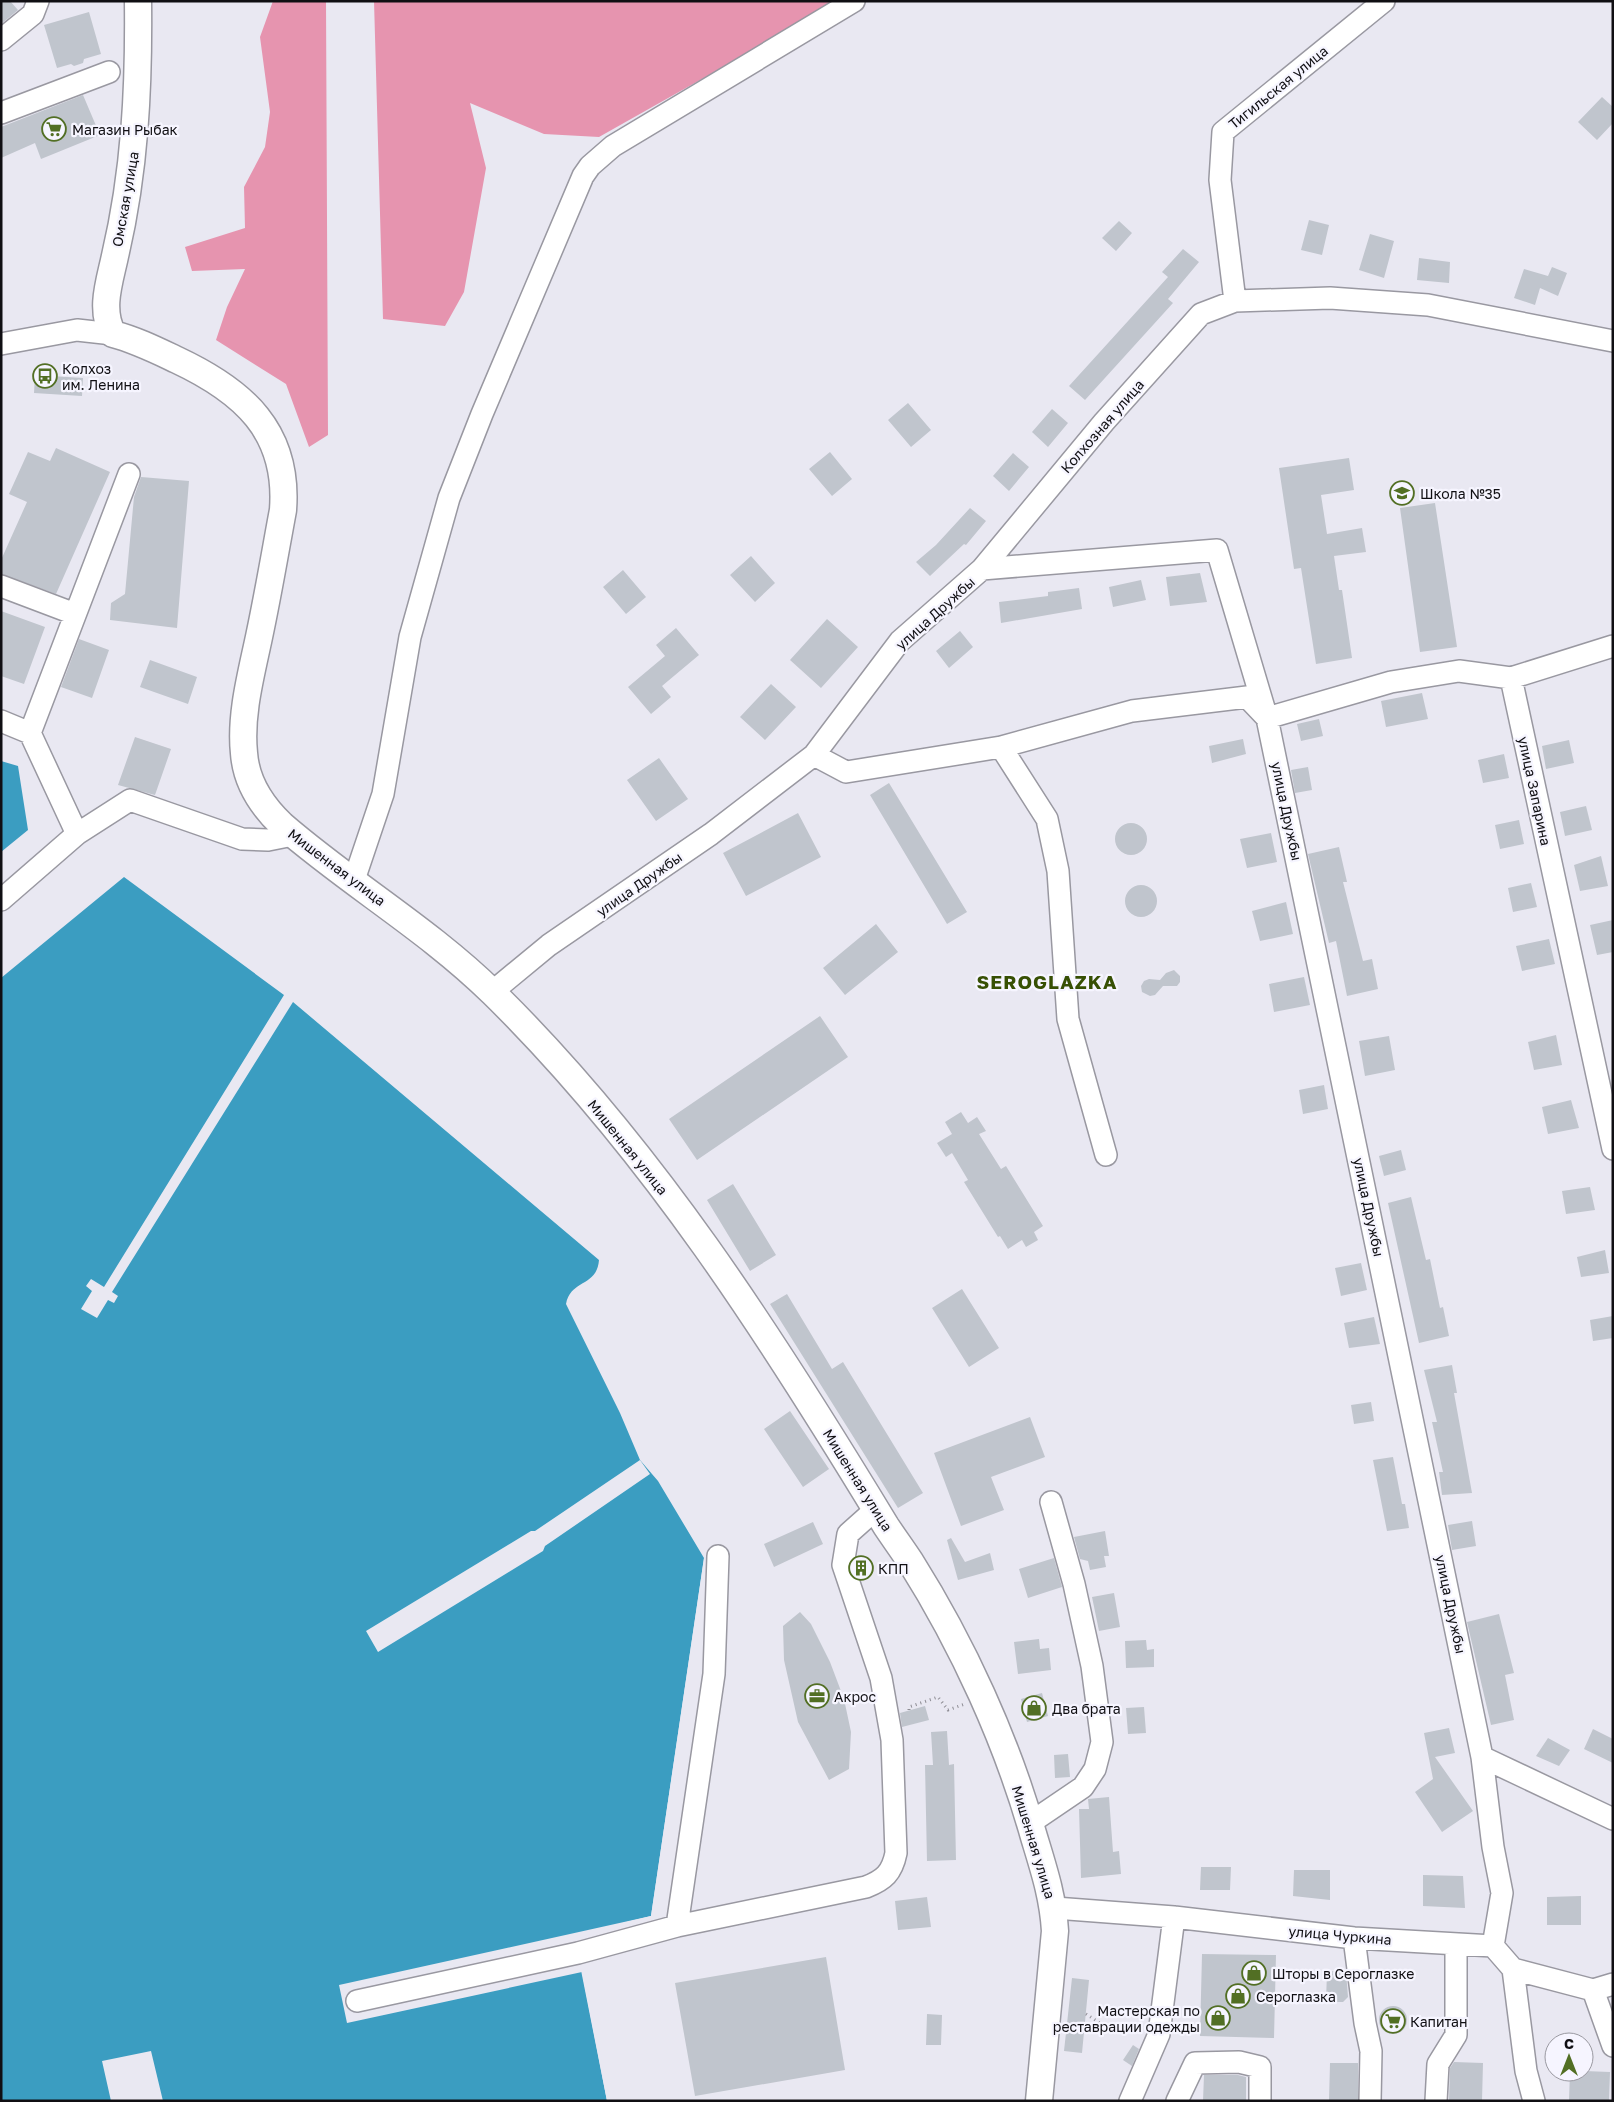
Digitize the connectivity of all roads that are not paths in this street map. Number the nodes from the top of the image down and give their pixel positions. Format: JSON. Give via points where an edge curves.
{"nodes":[{"id":1,"x":38,"y":1,"type":"edge"},
{"id":2,"x":854,"y":1,"type":"edge"},
{"id":3,"x":1384,"y":1,"type":"edge"},
{"id":4,"x":139,"y":2,"type":"edge"},
{"id":5,"x":1,"y":40,"type":"edge"},
{"id":6,"x":109,"y":72,"type":"dead end"},
{"id":7,"x":1,"y":114,"type":"edge"},
{"id":8,"x":1235,"y":293,"type":"junction"},
{"id":9,"x":113,"y":334,"type":"junction"},
{"id":10,"x":1613,"y":341,"type":"edge"},
{"id":11,"x":1,"y":344,"type":"edge"},
{"id":12,"x":129,"y":474,"type":"dead end"},
{"id":13,"x":982,"y":569,"type":"junction"},
{"id":14,"x":1,"y":586,"type":"edge"},
{"id":15,"x":76,"y":614,"type":"junction"},
{"id":16,"x":1613,"y":646,"type":"edge"},
{"id":17,"x":1511,"y":678,"type":"junction"},
{"id":18,"x":1267,"y":718,"type":"junction"},
{"id":19,"x":1,"y":722,"type":"edge"},
{"id":20,"x":30,"y":733,"type":"junction"},
{"id":21,"x":1001,"y":747,"type":"junction"},
{"id":22,"x":814,"y":755,"type":"junction"},
{"id":23,"x":78,"y":834,"type":"junction"},
{"id":24,"x":293,"y":835,"type":"junction"},
{"id":25,"x":354,"y":880,"type":"junction"},
{"id":26,"x":1,"y":900,"type":"edge"},
{"id":27,"x":492,"y":992,"type":"junction"},
{"id":28,"x":1613,"y":1149,"type":"edge"},
{"id":29,"x":1106,"y":1155,"type":"dead end"},
{"id":30,"x":1051,"y":1502,"type":"dead end"},
{"id":31,"x":876,"y":1509,"type":"junction"},
{"id":32,"x":718,"y":1556,"type":"dead end"},
{"id":33,"x":1482,"y":1756,"type":"junction"},
{"id":34,"x":1613,"y":1819,"type":"edge"},
{"id":35,"x":1030,"y":1823,"type":"junction"},
{"id":36,"x":1054,"y":1908,"type":"junction"},
{"id":37,"x":1174,"y":1917,"type":"junction"},
{"id":38,"x":677,"y":1926,"type":"junction"},
{"id":39,"x":1354,"y":1938,"type":"junction"},
{"id":40,"x":1456,"y":1944,"type":"junction"},
{"id":41,"x":1493,"y":1946,"type":"junction"},
{"id":42,"x":1513,"y":1969,"type":"junction"},
{"id":43,"x":1603,"y":1987,"type":"edge"},
{"id":44,"x":357,"y":2001,"type":"dead end"},
{"id":45,"x":1613,"y":2046,"type":"edge"},
{"id":46,"x":1038,"y":2101,"type":"edge"},
{"id":47,"x":1130,"y":2101,"type":"edge"},
{"id":48,"x":1177,"y":2101,"type":"edge"},
{"id":49,"x":1260,"y":2101,"type":"edge"},
{"id":50,"x":1370,"y":2101,"type":"edge"},
{"id":51,"x":1436,"y":2101,"type":"edge"},
{"id":52,"x":1534,"y":2101,"type":"edge"}],
"edges":[{"from":1,"to":5,"type":"street","via":[[33,14]]},
{"from":2,"to":25,"type":"street","via":[[613,146],[583,176],[449,498],[410,637],[383,794]]},
{"from":3,"to":8,"type":"street","name":"Тигильская улица","via":[[1223,132],[1220,180]]},
{"from":4,"to":9,"type":"main road","name":"Омская улица","via":[[139,85],[135,134],[123,224],[106,305]]},
{"from":6,"to":7,"type":"street"},
{"from":8,"to":10,"type":"street","name":"Колхозная улица","via":[[1428,305]]},
{"from":8,"to":13,"type":"street","name":"Колхозная улица","via":[[1202,314],[1104,422]]},
{"from":9,"to":11,"type":"street","via":[[77,330]]},
{"from":9,"to":24,"type":"main road","name":"Мишенная улица","via":[[172,357],[233,392],[259,419],[274,448],[284,485],[283,510],[248,694],[244,754],[260,800]]},
{"from":12,"to":15,"type":"street"},
{"from":13,"to":18,"type":"street","name":"улица Дружбы","via":[[1217,550]]},
{"from":13,"to":22,"type":"street","name":"улица Дружбы","via":[[900,641]]},
{"from":14,"to":15,"type":"street"},
{"from":15,"to":20,"type":"street"},
{"from":16,"to":17,"type":"street"},
{"from":17,"to":18,"type":"street","via":[[1459,671],[1391,682]]},
{"from":17,"to":28,"type":"street","name":"улица Запарина"},
{"from":18,"to":21,"type":"street","via":[[1247,697],[1132,711]]},
{"from":18,"to":33,"type":"street","name":"улица Дружбы"},
{"from":19,"to":20,"type":"street"},
{"from":20,"to":23,"type":"street"},
{"from":21,"to":22,"type":"street","via":[[846,772]]},
{"from":21,"to":29,"type":"street","via":[[1047,819],[1058,871],[1068,1019]]},
{"from":22,"to":27,"type":"street","name":"улица Дружбы","via":[[711,834],[549,946]]},
{"from":23,"to":24,"type":"street","via":[[130,800],[242,839],[261,841]]},
{"from":23,"to":26,"type":"street"},
{"from":24,"to":25,"type":"main road","name":"Мишенная улица"},
{"from":25,"to":27,"type":"main road","name":"Мишенная улица"},
{"from":27,"to":31,"type":"main road","name":"Мишенная улица","via":[[601,1111],[691,1226],[790,1371]]},
{"from":30,"to":35,"type":"street","via":[[1092,1666],[1102,1742],[1095,1769],[1083,1787]]},
{"from":31,"to":35,"type":"main road","name":"Мишенная улица","via":[[910,1561],[959,1649],[993,1724]]},
{"from":31,"to":38,"type":"street","via":[[848,1534],[844,1565],[881,1678],[892,1740],[896,1854],[891,1872],[866,1887]]},
{"from":32,"to":38,"type":"street","via":[[714,1674]]},
{"from":33,"to":34,"type":"street"},
{"from":33,"to":41,"type":"street","name":"улица Дружбы","via":[[1502,1893]]},
{"from":35,"to":36,"type":"main road","name":"Мишенная улица"},
{"from":36,"to":37,"type":"street","name":"улица Чуркина"},
{"from":36,"to":46,"type":"main road","name":"Мишенная улица"},
{"from":37,"to":39,"type":"street","name":"улица Чуркина"},
{"from":37,"to":47,"type":"street","via":[[1159,2034]]},
{"from":38,"to":44,"type":"street","via":[[578,1953]]},
{"from":39,"to":40,"type":"street","name":"улица Чуркина"},
{"from":39,"to":50,"type":"street","via":[[1371,2051]]},
{"from":40,"to":41,"type":"street","name":"улица Чуркина"},
{"from":40,"to":51,"type":"street","via":[[1456,2035],[1438,2064]]},
{"from":41,"to":42,"type":"street"},
{"from":42,"to":43,"type":"street"},
{"from":42,"to":52,"type":"street","via":[[1526,2071]]},
{"from":43,"to":45,"type":"street"},
{"from":48,"to":49,"type":"street","via":[[1194,2063],[1239,2062],[1260,2067]]}]}
